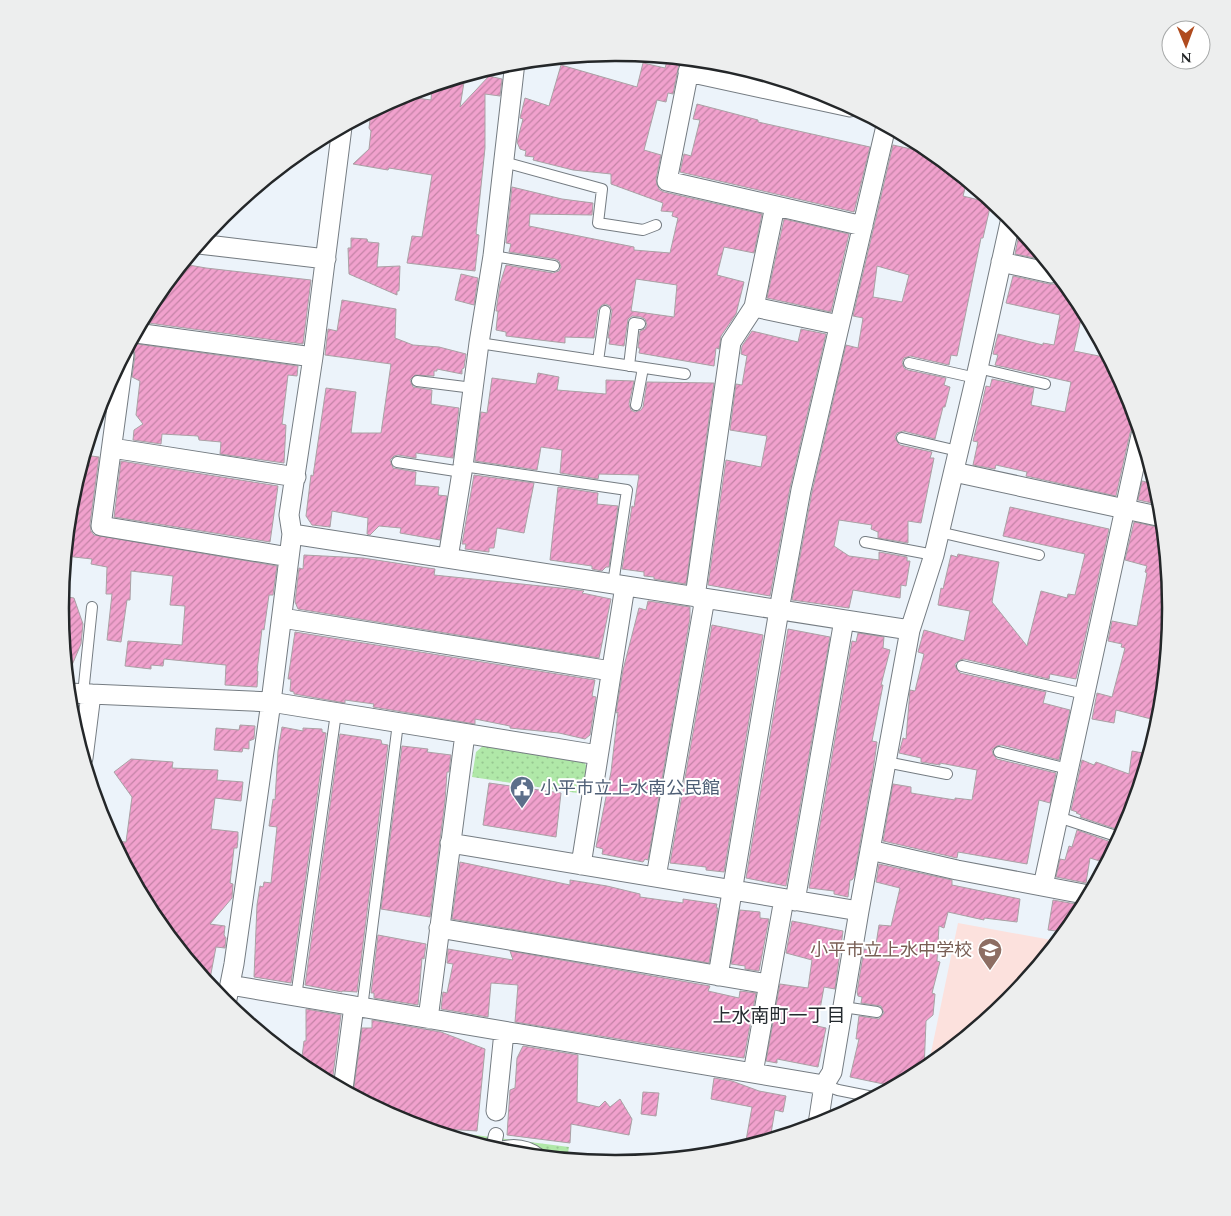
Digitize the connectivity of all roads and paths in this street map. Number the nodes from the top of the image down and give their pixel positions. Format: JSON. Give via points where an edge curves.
{"nodes":[{"id":1,"x":690,"y":66,"type":"edge"},
{"id":2,"x":699,"y":68,"type":"edge"},
{"id":3,"x":514,"y":71,"type":"edge"},
{"id":4,"x":779,"y":86,"type":"edge"},
{"id":5,"x":884,"y":133,"type":"edge"},
{"id":6,"x":341,"y":136,"type":"edge"},
{"id":7,"x":504,"y":162,"type":"junction"},
{"id":8,"x":775,"y":206,"type":"junction"},
{"id":9,"x":656,"y":225,"type":"dead end"},
{"id":10,"x":863,"y":226,"type":"junction"},
{"id":11,"x":1009,"y":228,"type":"edge"},
{"id":12,"x":207,"y":245,"type":"edge"},
{"id":13,"x":493,"y":256,"type":"junction"},
{"id":14,"x":326,"y":259,"type":"junction"},
{"id":15,"x":1001,"y":262,"type":"junction"},
{"id":16,"x":554,"y":266,"type":"dead end"},
{"id":17,"x":1047,"y":272,"type":"edge"},
{"id":18,"x":754,"y":307,"type":"junction"},
{"id":19,"x":605,"y":311,"type":"dead end"},
{"id":20,"x":640,"y":324,"type":"dead end"},
{"id":21,"x":839,"y":325,"type":"junction"},
{"id":22,"x":143,"y":333,"type":"edge"},
{"id":23,"x":479,"y":343,"type":"junction"},
{"id":24,"x":313,"y":356,"type":"junction"},
{"id":25,"x":598,"y":361,"type":"junction"},
{"id":26,"x":909,"y":363,"type":"dead end"},
{"id":27,"x":629,"y":366,"type":"junction"},
{"id":28,"x":643,"y":368,"type":"junction"},
{"id":29,"x":122,"y":373,"type":"edge"},
{"id":30,"x":977,"y":373,"type":"junction"},
{"id":31,"x":685,"y":374,"type":"dead end"},
{"id":32,"x":416,"y":381,"type":"dead end"},
{"id":33,"x":1045,"y":384,"type":"dead end"},
{"id":34,"x":473,"y":388,"type":"junction"},
{"id":35,"x":636,"y":405,"type":"dead end"},
{"id":36,"x":902,"y":438,"type":"dead end"},
{"id":37,"x":112,"y":448,"type":"junction"},
{"id":38,"x":1138,"y":448,"type":"edge"},
{"id":39,"x":958,"y":451,"type":"junction"},
{"id":40,"x":397,"y":462,"type":"dead end"},
{"id":41,"x":462,"y":469,"type":"junction"},
{"id":42,"x":954,"y":472,"type":"junction"},
{"id":43,"x":296,"y":477,"type":"junction"},
{"id":44,"x":1125,"y":509,"type":"junction"},
{"id":45,"x":1155,"y":516,"type":"edge"},
{"id":46,"x":939,"y":532,"type":"junction"},
{"id":47,"x":292,"y":534,"type":"junction"},
{"id":48,"x":866,"y":542,"type":"dead end"},
{"id":49,"x":934,"y":555,"type":"junction"},
{"id":50,"x":1039,"y":555,"type":"dead end"},
{"id":51,"x":289,"y":557,"type":"junction"},
{"id":52,"x":448,"y":558,"type":"junction"},
{"id":53,"x":619,"y":585,"type":"junction"},
{"id":54,"x":700,"y":598,"type":"junction"},
{"id":55,"x":92,"y":607,"type":"dead end"},
{"id":56,"x":779,"y":610,"type":"junction"},
{"id":57,"x":282,"y":618,"type":"junction"},
{"id":58,"x":844,"y":620,"type":"junction"},
{"id":59,"x":910,"y":630,"type":"junction"},
{"id":60,"x":962,"y":666,"type":"dead end"},
{"id":61,"x":612,"y":671,"type":"junction"},
{"id":62,"x":81,"y":694,"type":"edge"},
{"id":63,"x":1085,"y":694,"type":"junction"},
{"id":64,"x":271,"y":702,"type":"junction"},
{"id":65,"x":336,"y":713,"type":"junction"},
{"id":66,"x":398,"y":723,"type":"junction"},
{"id":67,"x":82,"y":728,"type":"edge"},
{"id":68,"x":465,"y":734,"type":"junction"},
{"id":69,"x":999,"y":752,"type":"dead end"},
{"id":70,"x":598,"y":755,"type":"junction"},
{"id":71,"x":886,"y":762,"type":"junction"},
{"id":72,"x":1068,"y":769,"type":"junction"},
{"id":73,"x":947,"y":774,"type":"dead end"},
{"id":74,"x":1058,"y":817,"type":"junction"},
{"id":75,"x":1113,"y":835,"type":"dead end"},
{"id":76,"x":450,"y":843,"type":"junction"},
{"id":77,"x":870,"y":850,"type":"junction"},
{"id":78,"x":581,"y":865,"type":"junction"},
{"id":79,"x":656,"y":877,"type":"junction"},
{"id":80,"x":1043,"y":886,"type":"junction"},
{"id":81,"x":732,"y":890,"type":"junction"},
{"id":82,"x":1081,"y":894,"type":"edge"},
{"id":83,"x":790,"y":900,"type":"junction"},
{"id":84,"x":859,"y":911,"type":"junction"},
{"id":85,"x":439,"y":928,"type":"junction"},
{"id":86,"x":718,"y":976,"type":"junction"},
{"id":87,"x":768,"y":984,"type":"junction"},
{"id":88,"x":228,"y":995,"type":"edge"},
{"id":89,"x":229,"y":995,"type":"edge"},
{"id":90,"x":296,"y":997,"type":"junction"},
{"id":91,"x":358,"y":1007,"type":"junction"},
{"id":92,"x":843,"y":1007,"type":"junction"},
{"id":93,"x":877,"y":1012,"type":"dead end"},
{"id":94,"x":428,"y":1019,"type":"junction"},
{"id":95,"x":504,"y":1032,"type":"junction"},
{"id":96,"x":752,"y":1073,"type":"junction"},
{"id":97,"x":344,"y":1082,"type":"edge"},
{"id":98,"x":824,"y":1085,"type":"junction"},
{"id":99,"x":863,"y":1095,"type":"edge"},
{"id":100,"x":496,"y":1111,"type":"dead end"},
{"id":101,"x":819,"y":1115,"type":"edge"}],
"edges":[{"from":1,"to":8,"type":"street","via":[[667,181]]},
{"from":2,"to":4,"type":"street"},
{"from":3,"to":7,"type":"street"},
{"from":5,"to":10,"type":"street"},
{"from":6,"to":14,"type":"street"},
{"from":7,"to":9,"type":"lane","via":[[602,189],[598,223],[643,230]]},
{"from":7,"to":13,"type":"street"},
{"from":8,"to":10,"type":"street"},
{"from":8,"to":18,"type":"street"},
{"from":10,"to":21,"type":"street"},
{"from":11,"to":15,"type":"street"},
{"from":12,"to":14,"type":"street"},
{"from":13,"to":16,"type":"lane"},
{"from":13,"to":23,"type":"street"},
{"from":14,"to":24,"type":"street"},
{"from":15,"to":17,"type":"street"},
{"from":15,"to":30,"type":"street"},
{"from":18,"to":21,"type":"street"},
{"from":18,"to":54,"type":"street","via":[[732,342]]},
{"from":19,"to":25,"type":"lane"},
{"from":20,"to":27,"type":"lane","via":[[634,324]]},
{"from":21,"to":56,"type":"street","via":[[801,490]]},
{"from":22,"to":24,"type":"street"},
{"from":23,"to":25,"type":"lane"},
{"from":23,"to":34,"type":"street"},
{"from":24,"to":43,"type":"street"},
{"from":25,"to":27,"type":"lane"},
{"from":26,"to":30,"type":"lane"},
{"from":27,"to":28,"type":"lane"},
{"from":28,"to":31,"type":"lane"},
{"from":28,"to":35,"type":"lane"},
{"from":29,"to":37,"type":"street"},
{"from":30,"to":33,"type":"lane"},
{"from":30,"to":39,"type":"street"},
{"from":32,"to":34,"type":"lane"},
{"from":34,"to":41,"type":"street"},
{"from":36,"to":39,"type":"lane"},
{"from":37,"to":43,"type":"street"},
{"from":37,"to":51,"type":"street","via":[[101,526]]},
{"from":38,"to":44,"type":"street"},
{"from":39,"to":42,"type":"street"},
{"from":40,"to":41,"type":"lane"},
{"from":41,"to":52,"type":"street"},
{"from":41,"to":53,"type":"lane","via":[[627,490]]},
{"from":42,"to":44,"type":"street"},
{"from":42,"to":46,"type":"street"},
{"from":43,"to":47,"type":"street","via":[[289,515]]},
{"from":44,"to":45,"type":"street"},
{"from":44,"to":63,"type":"street"},
{"from":46,"to":49,"type":"street"},
{"from":46,"to":50,"type":"lane"},
{"from":47,"to":51,"type":"street"},
{"from":47,"to":52,"type":"street"},
{"from":48,"to":49,"type":"lane"},
{"from":49,"to":59,"type":"street"},
{"from":51,"to":57,"type":"street"},
{"from":52,"to":53,"type":"street"},
{"from":53,"to":54,"type":"street"},
{"from":53,"to":61,"type":"street"},
{"from":54,"to":56,"type":"street"},
{"from":54,"to":79,"type":"street"},
{"from":55,"to":62,"type":"lane"},
{"from":56,"to":58,"type":"street"},
{"from":56,"to":81,"type":"street"},
{"from":57,"to":61,"type":"street"},
{"from":57,"to":64,"type":"street"},
{"from":58,"to":59,"type":"street"},
{"from":58,"to":83,"type":"street"},
{"from":59,"to":71,"type":"street"},
{"from":60,"to":63,"type":"lane"},
{"from":61,"to":70,"type":"street"},
{"from":62,"to":64,"type":"street"},
{"from":62,"to":67,"type":"street"},
{"from":63,"to":72,"type":"street"},
{"from":64,"to":65,"type":"street"},
{"from":64,"to":88,"type":"street"},
{"from":65,"to":66,"type":"street"},
{"from":65,"to":90,"type":"lane"},
{"from":66,"to":68,"type":"street"},
{"from":66,"to":91,"type":"lane"},
{"from":68,"to":70,"type":"street"},
{"from":68,"to":76,"type":"street"},
{"from":69,"to":72,"type":"lane"},
{"from":70,"to":78,"type":"street"},
{"from":71,"to":73,"type":"lane"},
{"from":71,"to":77,"type":"street"},
{"from":72,"to":74,"type":"street"},
{"from":74,"to":75,"type":"lane"},
{"from":74,"to":80,"type":"street"},
{"from":76,"to":78,"type":"street"},
{"from":76,"to":85,"type":"street"},
{"from":77,"to":80,"type":"street"},
{"from":77,"to":84,"type":"street"},
{"from":78,"to":79,"type":"street"},
{"from":79,"to":81,"type":"street"},
{"from":80,"to":82,"type":"street"},
{"from":81,"to":83,"type":"street"},
{"from":81,"to":86,"type":"street"},
{"from":83,"to":84,"type":"street"},
{"from":83,"to":87,"type":"street"},
{"from":84,"to":92,"type":"street"},
{"from":85,"to":86,"type":"street"},
{"from":85,"to":94,"type":"street"},
{"from":86,"to":87,"type":"street"},
{"from":87,"to":96,"type":"street"},
{"from":89,"to":90,"type":"street"},
{"from":90,"to":91,"type":"street"},
{"from":91,"to":94,"type":"street"},
{"from":91,"to":97,"type":"street"},
{"from":92,"to":93,"type":"lane"},
{"from":92,"to":98,"type":"street","via":[[832,1072]]},
{"from":94,"to":95,"type":"street"},
{"from":95,"to":96,"type":"street"},
{"from":95,"to":100,"type":"street"},
{"from":96,"to":98,"type":"street"},
{"from":98,"to":99,"type":"lane"},
{"from":98,"to":101,"type":"street"}]}
